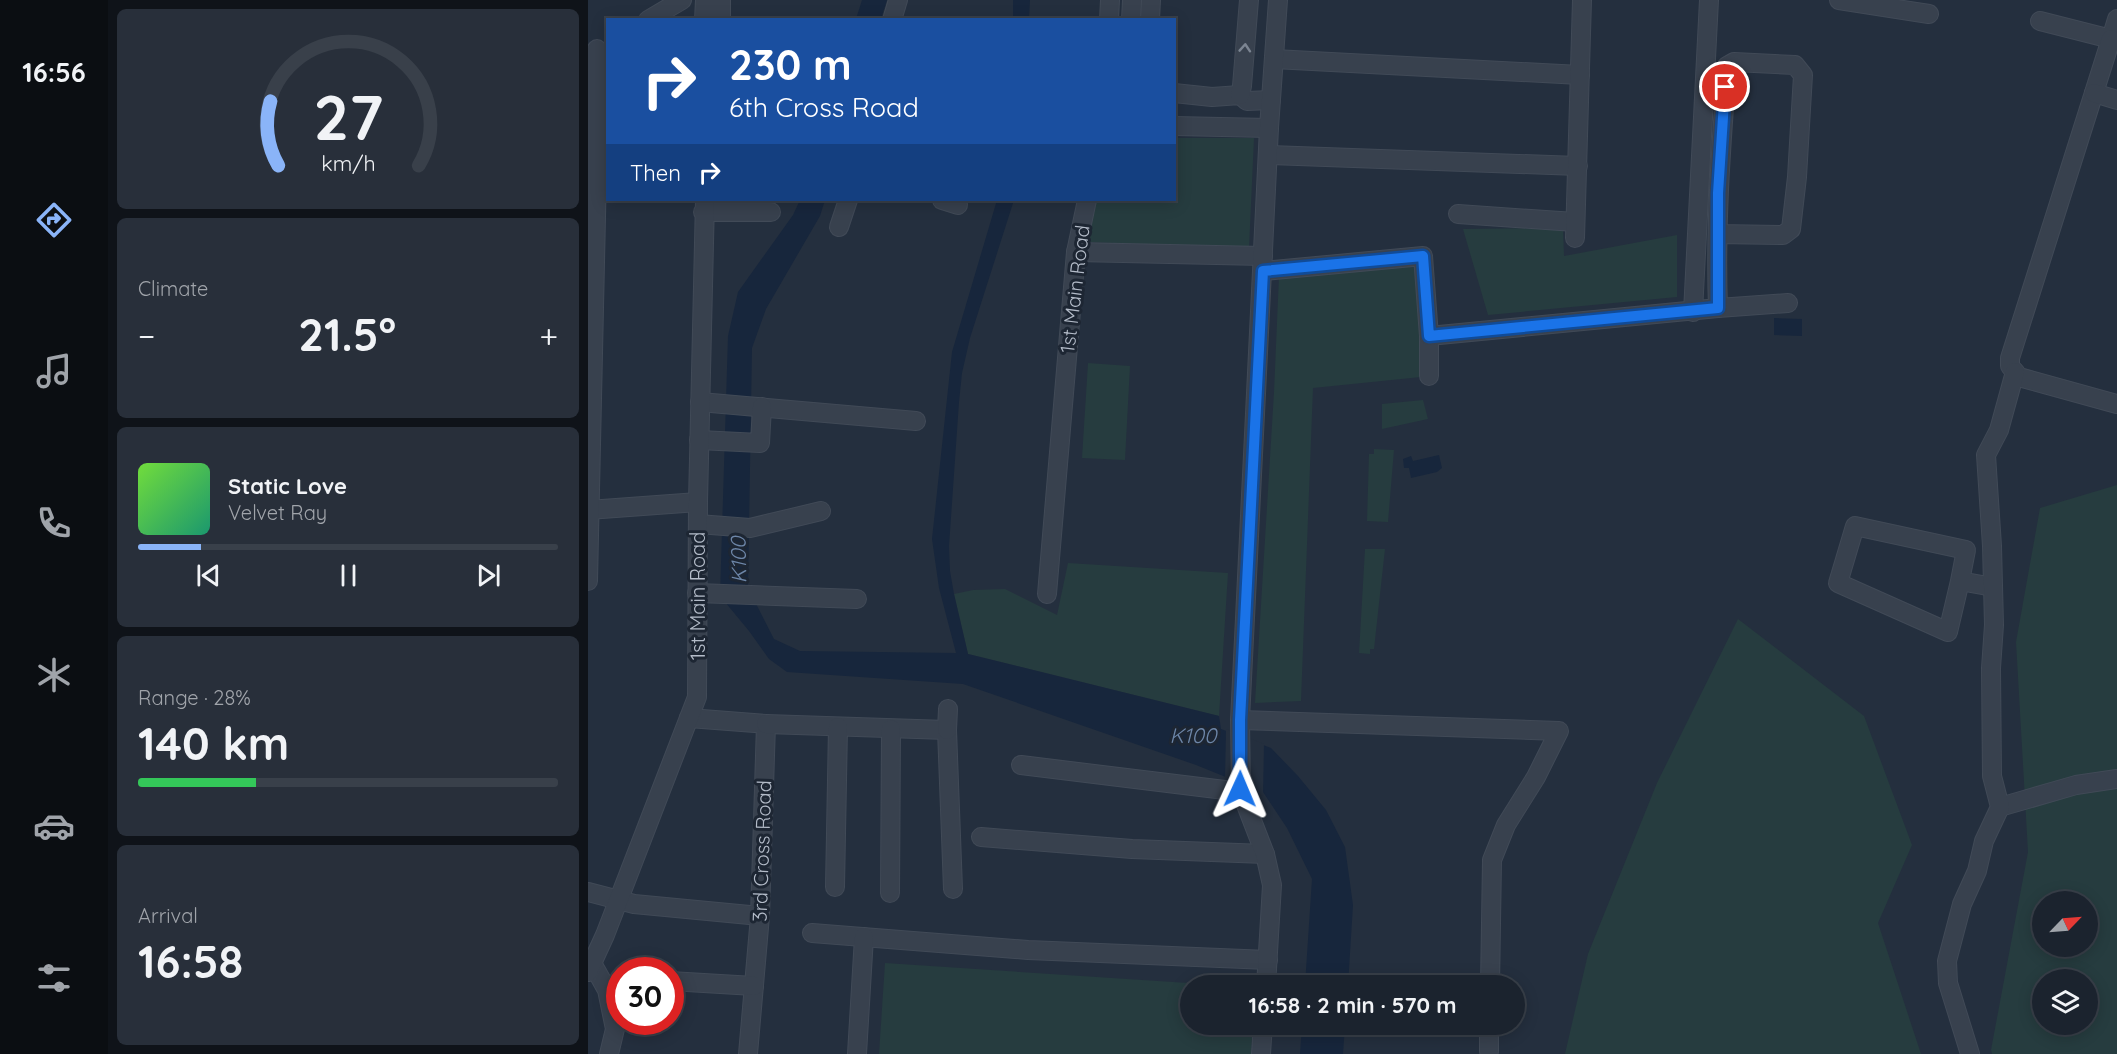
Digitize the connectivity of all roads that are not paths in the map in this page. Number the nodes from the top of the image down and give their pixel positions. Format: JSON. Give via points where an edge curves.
{"nodes":[{"id":1,"x":682,"y":0,"type":"edge"},
{"id":2,"x":705,"y":0,"type":"edge"},
{"id":3,"x":721,"y":0,"type":"edge"},
{"id":4,"x":898,"y":0,"type":"edge"},
{"id":5,"x":1110,"y":0,"type":"edge"},
{"id":6,"x":1132,"y":0,"type":"edge"},
{"id":7,"x":1151,"y":0,"type":"edge"},
{"id":8,"x":1249,"y":0,"type":"edge"},
{"id":9,"x":1278,"y":0,"type":"edge"},
{"id":10,"x":1582,"y":0,"type":"edge"},
{"id":11,"x":1709,"y":0,"type":"edge"},
{"id":12,"x":1839,"y":0,"type":"edge"},
{"id":13,"x":1929,"y":14,"type":"dead end"},
{"id":14,"x":651,"y":18,"type":"edge"},
{"id":15,"x":704,"y":18,"type":"edge"},
{"id":16,"x":721,"y":18,"type":"edge"},
{"id":17,"x":893,"y":18,"type":"edge"},
{"id":18,"x":1109,"y":18,"type":"edge"},
{"id":19,"x":1131,"y":18,"type":"edge"},
{"id":20,"x":1150,"y":18,"type":"edge"},
{"id":21,"x":2117,"y":19,"type":"edge"},
{"id":22,"x":2040,"y":21,"type":"dead end"},
{"id":23,"x":2111,"y":39,"type":"junction"},
{"id":24,"x":597,"y":49,"type":"edge"},
{"id":25,"x":1274,"y":59,"type":"junction"},
{"id":26,"x":1580,"y":75,"type":"junction"},
{"id":27,"x":1176,"y":93,"type":"edge"},
{"id":28,"x":2094,"y":93,"type":"junction"},
{"id":29,"x":1239,"y":95,"type":"junction"},
{"id":30,"x":1272,"y":100,"type":"junction"},
{"id":31,"x":2117,"y":100,"type":"edge"},
{"id":32,"x":1176,"y":126,"type":"edge"},
{"id":33,"x":1269,"y":128,"type":"junction"},
{"id":34,"x":1268,"y":155,"type":"junction"},
{"id":35,"x":1578,"y":166,"type":"junction"},
{"id":36,"x":592,"y":174,"type":"edge"},
{"id":37,"x":848,"y":201,"type":"edge"},
{"id":38,"x":1087,"y":201,"type":"edge"},
{"id":39,"x":704,"y":206,"type":"edge"},
{"id":40,"x":771,"y":212,"type":"dead end"},
{"id":41,"x":1458,"y":214,"type":"dead end"},
{"id":42,"x":839,"y":227,"type":"dead end"},
{"id":43,"x":1718,"y":234,"type":"junction"},
{"id":44,"x":1076,"y":252,"type":"junction"},
{"id":45,"x":1263,"y":264,"type":"junction"},
{"id":46,"x":1788,"y":303,"type":"dead end"},
{"id":47,"x":1718,"y":308,"type":"junction"},
{"id":48,"x":1693,"y":312,"type":"junction"},
{"id":49,"x":1429,"y":336,"type":"junction"},
{"id":50,"x":2015,"y":372,"type":"junction"},
{"id":51,"x":1429,"y":376,"type":"dead end"},
{"id":52,"x":700,"y":402,"type":"junction"},
{"id":53,"x":2117,"y":404,"type":"edge"},
{"id":54,"x":757,"y":407,"type":"junction"},
{"id":55,"x":916,"y":421,"type":"dead end"},
{"id":56,"x":699,"y":440,"type":"junction"},
{"id":57,"x":698,"y":502,"type":"junction"},
{"id":58,"x":589,"y":510,"type":"edge"},
{"id":59,"x":821,"y":511,"type":"dead end"},
{"id":60,"x":698,"y":524,"type":"junction"},
{"id":61,"x":588,"y":581,"type":"edge"},
{"id":62,"x":1960,"y":581,"type":"junction"},
{"id":63,"x":1993,"y":587,"type":"junction"},
{"id":64,"x":698,"y":593,"type":"junction"},
{"id":65,"x":1047,"y":594,"type":"dead end"},
{"id":66,"x":857,"y":599,"type":"dead end"},
{"id":67,"x":948,"y":709,"type":"dead end"},
{"id":68,"x":689,"y":718,"type":"junction"},
{"id":69,"x":766,"y":724,"type":"junction"},
{"id":70,"x":838,"y":727,"type":"junction"},
{"id":71,"x":1241,"y":728,"type":"junction"},
{"id":72,"x":891,"y":729,"type":"junction"},
{"id":73,"x":947,"y":730,"type":"junction"},
{"id":74,"x":1021,"y":765,"type":"dead end"},
{"id":75,"x":2117,"y":778,"type":"edge"},
{"id":76,"x":1240,"y":790,"type":"junction"},
{"id":77,"x":2000,"y":807,"type":"junction"},
{"id":78,"x":981,"y":837,"type":"dead end"},
{"id":79,"x":1265,"y":854,"type":"junction"},
{"id":80,"x":835,"y":886,"type":"dead end"},
{"id":81,"x":953,"y":889,"type":"dead end"},
{"id":82,"x":588,"y":892,"type":"edge"},
{"id":83,"x":890,"y":893,"type":"dead end"},
{"id":84,"x":618,"y":899,"type":"junction"},
{"id":85,"x":760,"y":916,"type":"junction"},
{"id":86,"x":812,"y":933,"type":"dead end"},
{"id":87,"x":864,"y":937,"type":"junction"},
{"id":88,"x":1268,"y":960,"type":"junction"},
{"id":89,"x":594,"y":971,"type":"edge"},
{"id":90,"x":1267,"y":975,"type":"edge"},
{"id":91,"x":1490,"y":975,"type":"edge"},
{"id":92,"x":684,"y":982,"type":"edge"},
{"id":93,"x":754,"y":986,"type":"junction"},
{"id":94,"x":1262,"y":1035,"type":"edge"},
{"id":95,"x":1489,"y":1035,"type":"edge"},
{"id":96,"x":1489,"y":1051,"type":"dead end"},
{"id":97,"x":609,"y":1054,"type":"edge"},
{"id":98,"x":748,"y":1054,"type":"edge"},
{"id":99,"x":857,"y":1054,"type":"edge"},
{"id":100,"x":1261,"y":1054,"type":"edge"},
{"id":101,"x":1970,"y":1054,"type":"edge"}],
"edges":[{"from":1,"to":14,"type":"street"},
{"from":2,"to":15,"type":"street"},
{"from":3,"to":16,"type":"street"},
{"from":4,"to":17,"type":"street"},
{"from":5,"to":18,"type":"street"},
{"from":6,"to":19,"type":"street"},
{"from":7,"to":20,"type":"street"},
{"from":29,"to":8,"type":"street","one_way":true},
{"from":9,"to":25,"type":"street"},
{"from":10,"to":26,"type":"street"},
{"from":11,"to":48,"type":"street"},
{"from":12,"to":13,"type":"street"},
{"from":21,"to":23,"type":"street"},
{"from":22,"to":23,"type":"street"},
{"from":23,"to":28,"type":"street"},
{"from":24,"to":36,"type":"street"},
{"from":25,"to":26,"type":"street"},
{"from":25,"to":30,"type":"street"},
{"from":26,"to":35,"type":"street"},
{"from":27,"to":29,"type":"street"},
{"from":28,"to":31,"type":"street"},
{"from":28,"to":50,"type":"street","via":[[2010,358]]},
{"from":29,"to":30,"type":"street","via":[[1247,101]]},
{"from":30,"to":33,"type":"street"},
{"from":32,"to":33,"type":"street"},
{"from":33,"to":34,"type":"street"},
{"from":34,"to":35,"type":"street"},
{"from":34,"to":45,"type":"street"},
{"from":35,"to":41,"type":"street","via":[[1575,230]]},
{"from":36,"to":58,"type":"street"},
{"from":37,"to":42,"type":"street"},
{"from":38,"to":44,"type":"street","name":"1st Main Road"},
{"from":39,"to":40,"type":"street"},
{"from":39,"to":52,"type":"street","name":"1st Main Road"},
{"from":43,"to":43,"type":"street","via":[[1727,66],[1732,62],[1795,65],[1803,75],[1791,229],[1783,235]]},
{"from":43,"to":47,"type":"street"},
{"from":44,"to":45,"type":"street"},
{"from":44,"to":65,"type":"street","name":"1st Main Road"},
{"from":45,"to":49,"type":"street","via":[[1423,256]]},
{"from":45,"to":71,"type":"street"},
{"from":46,"to":47,"type":"street"},
{"from":47,"to":48,"type":"street"},
{"from":48,"to":49,"type":"street"},
{"from":49,"to":51,"type":"street"},
{"from":50,"to":53,"type":"street","via":[[2019,377]]},
{"from":50,"to":63,"type":"street","via":[[1999,430],[1986,455]]},
{"from":52,"to":54,"type":"street"},
{"from":52,"to":56,"type":"street","name":"1st Main Road"},
{"from":54,"to":55,"type":"street"},
{"from":54,"to":56,"type":"street","via":[[760,443]]},
{"from":56,"to":57,"type":"street","name":"1st Main Road"},
{"from":57,"to":58,"type":"street"},
{"from":57,"to":60,"type":"street","name":"1st Main Road"},
{"from":58,"to":61,"type":"street"},
{"from":59,"to":60,"type":"street","via":[[750,528]]},
{"from":60,"to":64,"type":"street","name":"1st Main Road"},
{"from":62,"to":62,"type":"street","via":[[1966,550],[1855,526],[1838,583],[1948,632]]},
{"from":62,"to":63,"type":"street"},
{"from":63,"to":77,"type":"street","via":[[1992,776]]},
{"from":64,"to":66,"type":"street"},
{"from":64,"to":68,"type":"street","name":"1st Main Road","via":[[697,697]]},
{"from":67,"to":73,"type":"street"},
{"from":68,"to":69,"type":"street"},
{"from":68,"to":84,"type":"street","name":"1st Main Road"},
{"from":69,"to":70,"type":"street"},
{"from":69,"to":85,"type":"street","name":"3rd Cross Road"},
{"from":70,"to":72,"type":"street"},
{"from":70,"to":80,"type":"street"},
{"from":71,"to":76,"type":"street"},
{"from":71,"to":91,"type":"street","via":[[1559,731],[1506,825],[1492,860]]},
{"from":72,"to":73,"type":"street"},
{"from":72,"to":83,"type":"street"},
{"from":73,"to":81,"type":"street"},
{"from":74,"to":76,"type":"street"},
{"from":75,"to":77,"type":"street","via":[[2076,785]]},
{"from":76,"to":79,"type":"street"},
{"from":77,"to":101,"type":"street","via":[[1962,904],[1947,961],[1948,983]]},
{"from":78,"to":79,"type":"street"},
{"from":79,"to":88,"type":"street","via":[[1272,885]]},
{"from":82,"to":84,"type":"street"},
{"from":84,"to":85,"type":"street","via":[[634,904]]},
{"from":84,"to":89,"type":"street","name":"1st Main Road"},
{"from":85,"to":93,"type":"street","name":"3rd Cross Road"},
{"from":86,"to":87,"type":"street"},
{"from":87,"to":88,"type":"street","via":[[1028,950]]},
{"from":87,"to":99,"type":"street"},
{"from":88,"to":90,"type":"street"},
{"from":89,"to":97,"type":"street","via":[[608,990],[615,1029]]},
{"from":92,"to":93,"type":"street"},
{"from":93,"to":98,"type":"street","name":"3rd Cross Road"},
{"from":94,"to":100,"type":"street"},
{"from":95,"to":96,"type":"street"}]}
